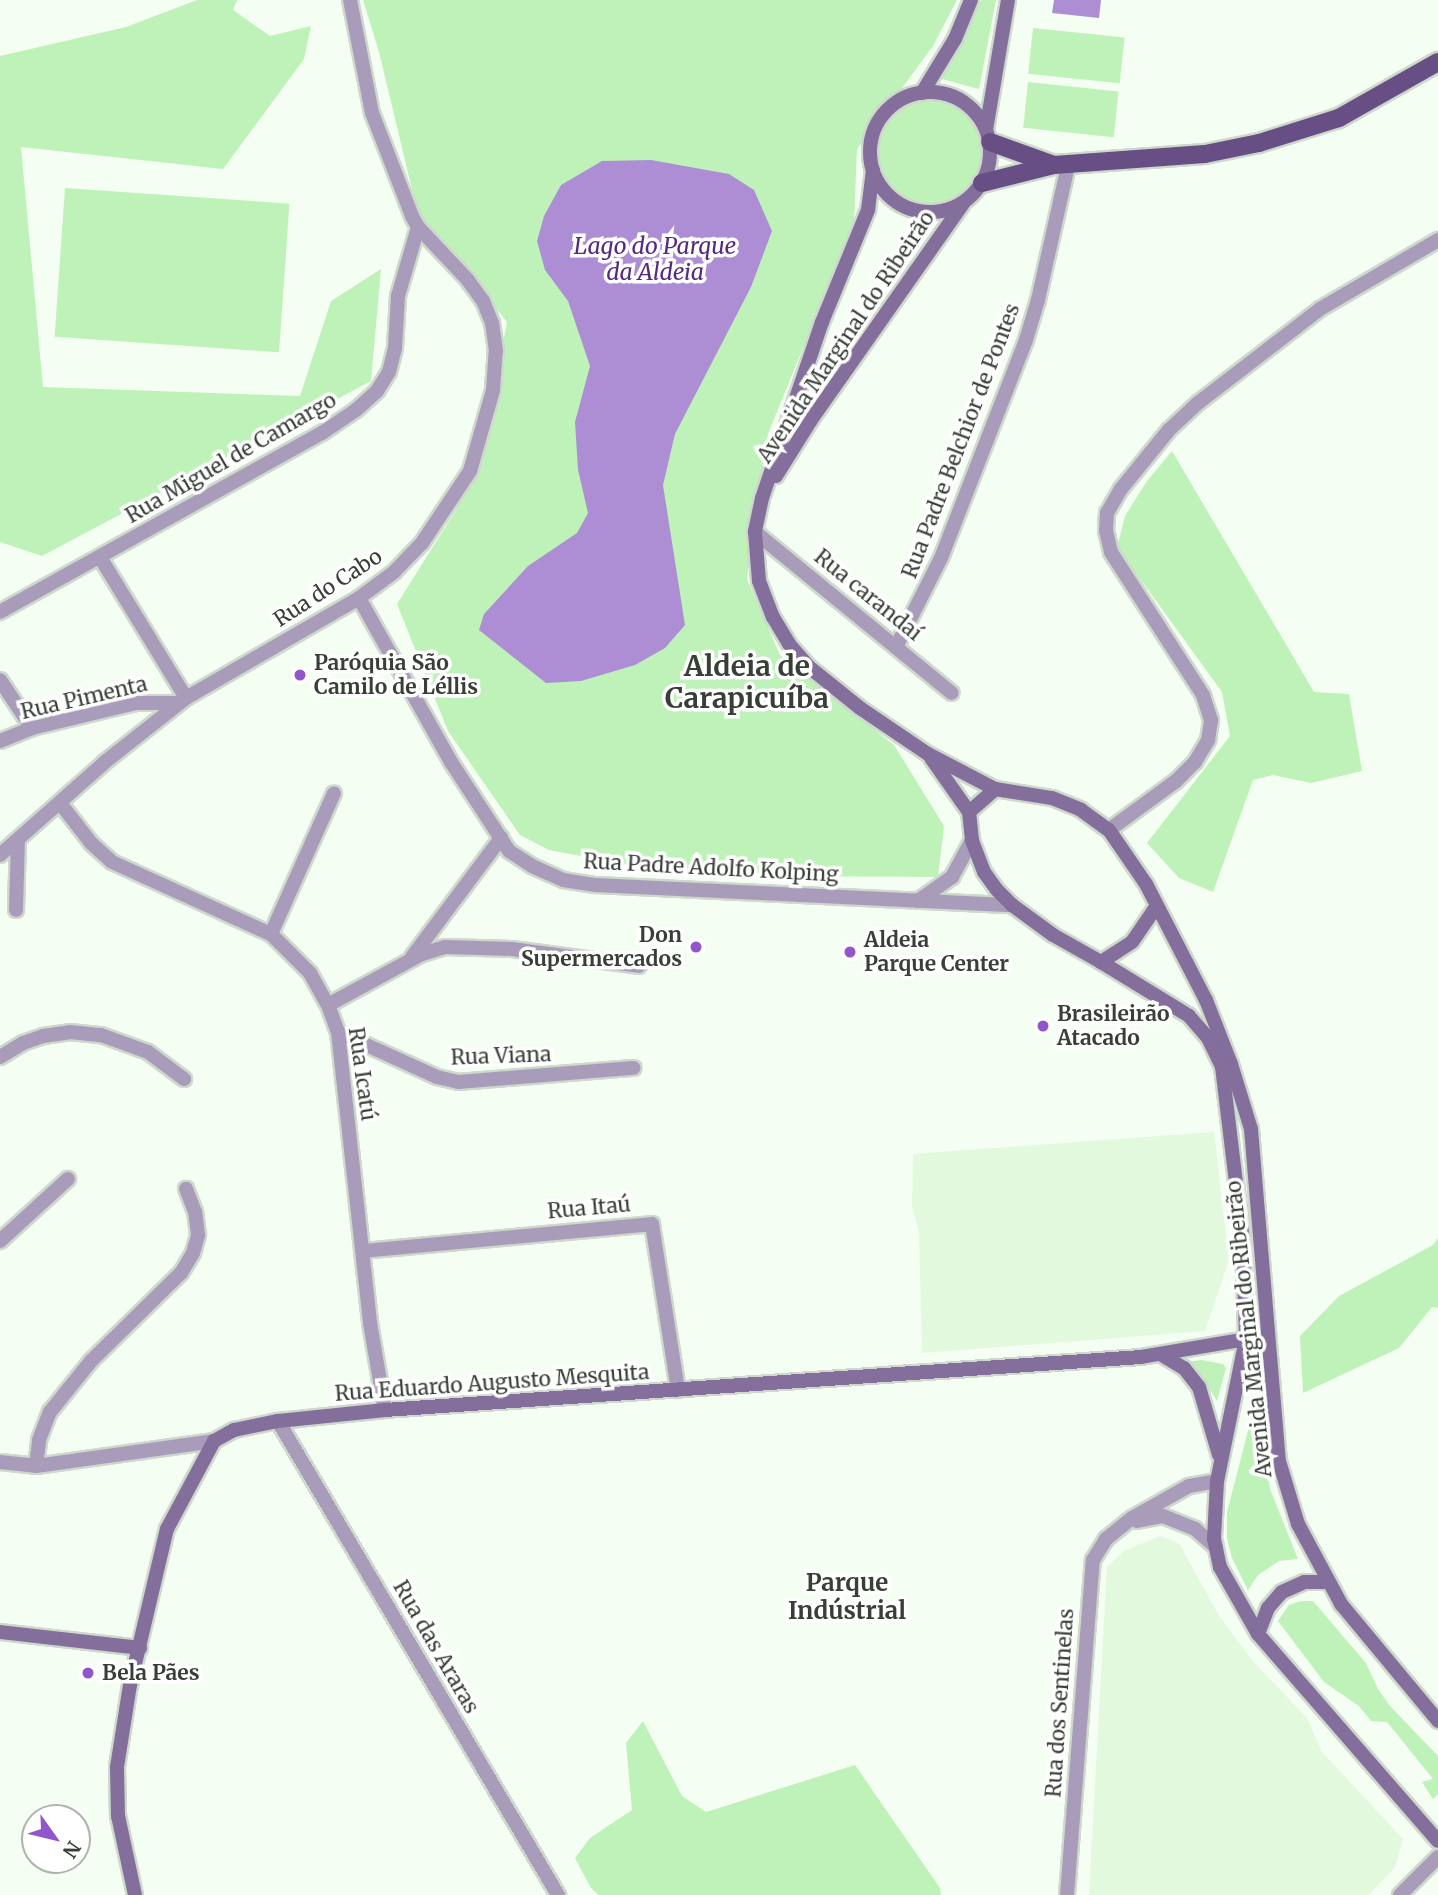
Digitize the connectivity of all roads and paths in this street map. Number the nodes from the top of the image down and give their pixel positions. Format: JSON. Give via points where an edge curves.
{"nodes":[{"id":1,"x":350,"y":0,"type":"edge"},
{"id":2,"x":971,"y":0,"type":"edge"},
{"id":3,"x":1008,"y":0,"type":"edge"},
{"id":4,"x":1438,"y":62,"type":"edge"},
{"id":5,"x":922,"y":93,"type":"junction"},
{"id":6,"x":988,"y":136,"type":"junction"},
{"id":7,"x":1061,"y":166,"type":"junction"},
{"id":8,"x":873,"y":170,"type":"junction"},
{"id":9,"x":982,"y":183,"type":"junction"},
{"id":10,"x":965,"y":201,"type":"junction"},
{"id":11,"x":418,"y":227,"type":"junction"},
{"id":12,"x":1438,"y":240,"type":"edge"},
{"id":13,"x":762,"y":498,"type":"junction"},
{"id":14,"x":755,"y":532,"type":"junction"},
{"id":15,"x":100,"y":557,"type":"junction"},
{"id":16,"x":359,"y":597,"type":"junction"},
{"id":17,"x":0,"y":612,"type":"edge"},
{"id":18,"x":897,"y":645,"type":"junction"},
{"id":19,"x":0,"y":680,"type":"edge"},
{"id":20,"x":952,"y":693,"type":"dead end"},
{"id":21,"x":183,"y":701,"type":"junction"},
{"id":22,"x":32,"y":728,"type":"junction"},
{"id":23,"x":0,"y":741,"type":"edge"},
{"id":24,"x":928,"y":754,"type":"junction"},
{"id":25,"x":995,"y":789,"type":"junction"},
{"id":26,"x":334,"y":793,"type":"dead end"},
{"id":27,"x":60,"y":803,"type":"junction"},
{"id":28,"x":969,"y":812,"type":"junction"},
{"id":29,"x":1109,"y":830,"type":"junction"},
{"id":30,"x":501,"y":838,"type":"junction"},
{"id":31,"x":18,"y":840,"type":"junction"},
{"id":32,"x":972,"y":840,"type":"junction"},
{"id":33,"x":0,"y":855,"type":"edge"},
{"id":34,"x":918,"y":901,"type":"junction"},
{"id":35,"x":1012,"y":905,"type":"junction"},
{"id":36,"x":1156,"y":906,"type":"junction"},
{"id":37,"x":16,"y":910,"type":"dead end"},
{"id":38,"x":271,"y":934,"type":"junction"},
{"id":39,"x":409,"y":961,"type":"junction"},
{"id":40,"x":1101,"y":962,"type":"junction"},
{"id":41,"x":639,"y":966,"type":"dead end"},
{"id":42,"x":328,"y":1005,"type":"junction"},
{"id":43,"x":338,"y":1032,"type":"junction"},
{"id":44,"x":0,"y":1057,"type":"edge"},
{"id":45,"x":633,"y":1068,"type":"dead end"},
{"id":46,"x":184,"y":1079,"type":"dead end"},
{"id":47,"x":68,"y":1179,"type":"dead end"},
{"id":48,"x":186,"y":1189,"type":"dead end"},
{"id":49,"x":0,"y":1241,"type":"edge"},
{"id":50,"x":362,"y":1251,"type":"junction"},
{"id":51,"x":1246,"y":1339,"type":"junction"},
{"id":52,"x":1162,"y":1355,"type":"junction"},
{"id":53,"x":678,"y":1390,"type":"junction"},
{"id":54,"x":385,"y":1410,"type":"junction"},
{"id":55,"x":278,"y":1421,"type":"junction"},
{"id":56,"x":214,"y":1441,"type":"junction"},
{"id":57,"x":1220,"y":1459,"type":"junction"},
{"id":58,"x":0,"y":1462,"type":"edge"},
{"id":59,"x":36,"y":1466,"type":"junction"},
{"id":60,"x":1217,"y":1481,"type":"junction"},
{"id":61,"x":1123,"y":1526,"type":"junction"},
{"id":62,"x":1216,"y":1547,"type":"junction"},
{"id":63,"x":1327,"y":1582,"type":"junction"},
{"id":64,"x":0,"y":1632,"type":"edge"},
{"id":65,"x":1258,"y":1634,"type":"junction"},
{"id":66,"x":140,"y":1648,"type":"junction"},
{"id":67,"x":1438,"y":1721,"type":"edge"},
{"id":68,"x":1438,"y":1841,"type":"edge"},
{"id":69,"x":1438,"y":1857,"type":"edge"},
{"id":70,"x":135,"y":1895,"type":"edge"},
{"id":71,"x":558,"y":1895,"type":"edge"},
{"id":72,"x":1067,"y":1895,"type":"edge"},
{"id":73,"x":1400,"y":1895,"type":"edge"}],
"edges":[{"from":1,"to":11,"type":"street","via":[[372,113]]},
{"from":2,"to":5,"type":"main road"},
{"from":3,"to":6,"type":"main road"},
{"from":4,"to":7,"type":"main road","via":[[1339,118],[1302,132],[1205,154]]},
{"from":5,"to":6,"type":"main road","via":[[945,94],[967,104]]},
{"from":5,"to":8,"type":"main road","name":"Avenida Marginal do Ribeirão","via":[[893,105],[883,116],[870,151]]},
{"from":6,"to":7,"type":"main road"},
{"from":6,"to":9,"type":"main road","via":[[989,163]]},
{"from":7,"to":9,"type":"main road"},
{"from":7,"to":18,"type":"street","name":"Rua Padre Belchior de Pontes","via":[[1038,300],[1026,340],[941,558]]},
{"from":8,"to":10,"type":"main road","name":"Avenida Marginal do Ribeirão","via":[[881,187],[911,209],[930,212]]},
{"from":8,"to":13,"type":"main road","name":"Avenida Marginal do Ribeirão","via":[[868,211],[822,322]]},
{"from":9,"to":10,"type":"main road","name":"Avenida Marginal do Ribeirão"},
{"from":10,"to":13,"type":"main road","name":"Avenida Marginal do Ribeirão","via":[[811,420]]},
{"from":11,"to":15,"type":"street","name":"Rua Miguel de Camargo","via":[[398,296],[396,348],[377,391],[322,433]]},
{"from":11,"to":16,"type":"street","name":"Rua do Cabo","via":[[483,301],[496,351],[493,390],[470,471],[448,507],[394,572]]},
{"from":12,"to":29,"type":"street","via":[[1320,309],[1198,403],[1160,440],[1107,513],[1105,531],[1111,552],[1203,695],[1211,720],[1209,740],[1195,762]]},
{"from":13,"to":14,"type":"main road","name":"Avenida Marginal do Ribeirão"},
{"from":14,"to":18,"type":"street","name":"Rua carandaí"},
{"from":14,"to":24,"type":"main road","name":"Avenida Marginal do Ribeirão","via":[[759,581],[789,643],[831,686]]},
{"from":15,"to":17,"type":"street","name":"Rua Miguel de Camargo"},
{"from":15,"to":21,"type":"street"},
{"from":16,"to":21,"type":"street","name":"Rua do Cabo"},
{"from":16,"to":30,"type":"street","name":"Rua Padre Adolfo Kolping","via":[[425,719]]},
{"from":18,"to":20,"type":"street","name":"Rua carandaí"},
{"from":19,"to":22,"type":"street"},
{"from":21,"to":22,"type":"street","name":"Rua Pimenta","via":[[136,704]]},
{"from":21,"to":27,"type":"street","name":"Rua do Cabo"},
{"from":22,"to":23,"type":"street","name":"Rua Pimenta"},
{"from":24,"to":25,"type":"main road","name":"Avenida Marginal do Ribeirão"},
{"from":24,"to":28,"type":"main road","name":"Avenida Marginal do Ribeirão"},
{"from":25,"to":28,"type":"main road"},
{"from":25,"to":29,"type":"main road","name":"Avenida Marginal do Ribeirão","via":[[1052,798],[1081,810]]},
{"from":26,"to":38,"type":"street"},
{"from":27,"to":31,"type":"street","name":"Rua do Cabo"},
{"from":27,"to":38,"type":"street","name":"Rua Icatú","via":[[112,862]]},
{"from":28,"to":32,"type":"main road","name":"Avenida Marginal do Ribeirão"},
{"from":29,"to":36,"type":"main road","name":"Avenida Marginal do Ribeirão","via":[[1132,860]]},
{"from":30,"to":34,"type":"street","name":"Rua Padre Adolfo Kolping","via":[[509,851],[564,880]]},
{"from":30,"to":39,"type":"street"},
{"from":31,"to":33,"type":"street","name":"Rua do Cabo"},
{"from":31,"to":37,"type":"street"},
{"from":32,"to":34,"type":"street","via":[[953,877]]},
{"from":32,"to":35,"type":"main road","name":"Avenida Marginal do Ribeirão","via":[[984,872]]},
{"from":34,"to":35,"type":"street","name":"Rua Padre Adolfo Kolping"},
{"from":35,"to":40,"type":"main road","name":"Avenida Marginal do Ribeirão"},
{"from":36,"to":40,"type":"main road","via":[[1132,942]]},
{"from":36,"to":63,"type":"main road","name":"Avenida Marginal do Ribeirão","via":[[1206,1000],[1251,1129],[1279,1461],[1298,1524]]},
{"from":38,"to":42,"type":"street","name":"Rua Icatú","via":[[310,973]]},
{"from":39,"to":41,"type":"street","via":[[445,947],[472,947]]},
{"from":39,"to":42,"type":"street"},
{"from":40,"to":51,"type":"main road","name":"Avenida Marginal do Ribeirão","via":[[1189,1016],[1208,1038],[1222,1067],[1244,1241]]},
{"from":42,"to":43,"type":"street","name":"Rua Icatú"},
{"from":43,"to":45,"type":"street","name":"Rua Viana","via":[[458,1082]]},
{"from":43,"to":50,"type":"street","name":"Rua Icatú"},
{"from":44,"to":46,"type":"street","via":[[43,1035],[101,1035],[148,1052]]},
{"from":47,"to":49,"type":"street"},
{"from":48,"to":59,"type":"street","via":[[198,1235],[193,1253],[181,1273],[90,1361],[50,1412],[38,1440]]},
{"from":50,"to":53,"type":"street","name":"Rua Itaú","via":[[652,1224]]},
{"from":50,"to":54,"type":"street","name":"Rua Icatú"},
{"from":51,"to":52,"type":"main road","name":"Rua Eduardo Augusto Mesquita"},
{"from":51,"to":57,"type":"main road","name":"Avenida Marginal do Ribeirão"},
{"from":52,"to":53,"type":"main road","name":"Rua Eduardo Augusto Mesquita"},
{"from":52,"to":57,"type":"main road","via":[[1184,1368],[1199,1387]]},
{"from":53,"to":54,"type":"main road","name":"Rua Eduardo Augusto Mesquita"},
{"from":54,"to":55,"type":"main road","name":"Rua Eduardo Augusto Mesquita"},
{"from":55,"to":56,"type":"main road","name":"Rua Eduardo Augusto Mesquita","via":[[234,1430]]},
{"from":55,"to":71,"type":"street","name":"Rua das Araras"},
{"from":56,"to":59,"type":"street"},
{"from":56,"to":66,"type":"main road","via":[[167,1529]]},
{"from":57,"to":60,"type":"main road","name":"Avenida Marginal do Ribeirão"},
{"from":58,"to":59,"type":"street"},
{"from":60,"to":61,"type":"street","name":"Rua dos Sentinelas","via":[[1189,1486]]},
{"from":60,"to":62,"type":"main road","name":"Avenida Marginal do Ribeirão"},
{"from":61,"to":62,"type":"street","via":[[1163,1516],[1195,1529]]},
{"from":61,"to":72,"type":"street","name":"Rua dos Sentinelas","via":[[1106,1539],[1093,1560]]},
{"from":62,"to":65,"type":"main road","name":"Avenida Marginal do Ribeirão","via":[[1230,1587]]},
{"from":63,"to":65,"type":"main road","via":[[1304,1582],[1282,1592],[1268,1608]]},
{"from":63,"to":67,"type":"main road","name":"Avenida Marginal do Ribeirão"},
{"from":64,"to":66,"type":"main road"},
{"from":65,"to":68,"type":"main road","name":"Avenida Marginal do Ribeirão"},
{"from":66,"to":70,"type":"main road","via":[[117,1767],[118,1816]]},
{"from":69,"to":73,"type":"street"}]}
